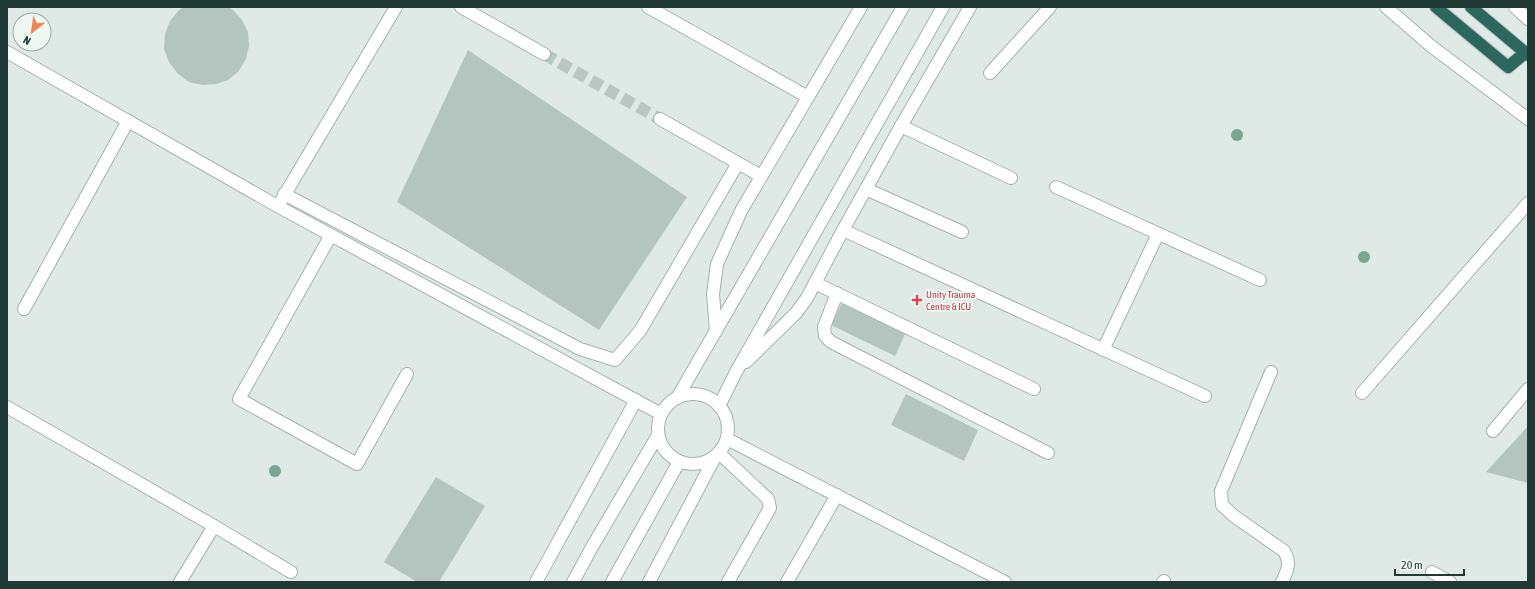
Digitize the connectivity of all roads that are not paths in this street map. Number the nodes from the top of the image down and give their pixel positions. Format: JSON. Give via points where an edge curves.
{"nodes":[{"id":1,"x":396,"y":7,"type":"edge"},
{"id":2,"x":461,"y":7,"type":"edge"},
{"id":3,"x":648,"y":7,"type":"edge"},
{"id":4,"x":861,"y":7,"type":"edge"},
{"id":5,"x":903,"y":7,"type":"edge"},
{"id":6,"x":943,"y":7,"type":"edge"},
{"id":7,"x":970,"y":7,"type":"edge"},
{"id":8,"x":1050,"y":7,"type":"edge"},
{"id":9,"x":1386,"y":7,"type":"edge"},
{"id":10,"x":1436,"y":7,"type":"edge"},
{"id":11,"x":1471,"y":7,"type":"edge"},
{"id":12,"x":1515,"y":7,"type":"edge"},
{"id":13,"x":1528,"y":19,"type":"edge"},
{"id":14,"x":7,"y":52,"type":"edge"},
{"id":15,"x":544,"y":54,"type":"tunnel mouth"},
{"id":16,"x":1527,"y":54,"type":"edge"},
{"id":17,"x":990,"y":73,"type":"dead end"},
{"id":18,"x":808,"y":97,"type":"junction"},
{"id":19,"x":660,"y":119,"type":"tunnel mouth"},
{"id":20,"x":1528,"y":119,"type":"edge"},
{"id":21,"x":128,"y":121,"type":"junction"},
{"id":22,"x":901,"y":126,"type":"junction"},
{"id":23,"x":738,"y":163,"type":"junction"},
{"id":24,"x":761,"y":176,"type":"junction"},
{"id":25,"x":1011,"y":178,"type":"dead end"},
{"id":26,"x":1056,"y":187,"type":"dead end"},
{"id":27,"x":866,"y":189,"type":"junction"},
{"id":28,"x":284,"y":194,"type":"junction"},
{"id":29,"x":1528,"y":203,"type":"edge"},
{"id":30,"x":279,"y":207,"type":"junction"},
{"id":31,"x":843,"y":230,"type":"junction"},
{"id":32,"x":962,"y":232,"type":"dead end"},
{"id":33,"x":1158,"y":234,"type":"junction"},
{"id":34,"x":331,"y":235,"type":"junction"},
{"id":35,"x":1260,"y":280,"type":"dead end"},
{"id":36,"x":815,"y":283,"type":"junction"},
{"id":37,"x":837,"y":293,"type":"junction"},
{"id":38,"x":24,"y":309,"type":"dead end"},
{"id":39,"x":716,"y":331,"type":"junction"},
{"id":40,"x":1103,"y":350,"type":"junction"},
{"id":41,"x":736,"y":372,"type":"junction"},
{"id":42,"x":1271,"y":372,"type":"dead end"},
{"id":43,"x":407,"y":374,"type":"dead end"},
{"id":44,"x":1034,"y":389,"type":"dead end"},
{"id":45,"x":1528,"y":389,"type":"edge"},
{"id":46,"x":1362,"y":393,"type":"dead end"},
{"id":47,"x":1205,"y":396,"type":"dead end"},
{"id":48,"x":677,"y":398,"type":"junction"},
{"id":49,"x":636,"y":400,"type":"junction"},
{"id":50,"x":719,"y":406,"type":"junction"},
{"id":51,"x":7,"y":408,"type":"edge"},
{"id":52,"x":661,"y":414,"type":"junction"},
{"id":53,"x":1493,"y":430,"type":"dead end"},
{"id":54,"x":658,"y":435,"type":"junction"},
{"id":55,"x":727,"y":439,"type":"junction"},
{"id":56,"x":1048,"y":453,"type":"dead end"},
{"id":57,"x":716,"y":456,"type":"junction"},
{"id":58,"x":679,"y":462,"type":"junction"},
{"id":59,"x":837,"y":495,"type":"junction"},
{"id":60,"x":214,"y":526,"type":"junction"},
{"id":61,"x":291,"y":572,"type":"dead end"},
{"id":62,"x":1432,"y":572,"type":"dead end"},
{"id":63,"x":180,"y":582,"type":"edge"},
{"id":64,"x":536,"y":582,"type":"edge"},
{"id":65,"x":573,"y":582,"type":"edge"},
{"id":66,"x":612,"y":582,"type":"edge"},
{"id":67,"x":649,"y":582,"type":"edge"},
{"id":68,"x":728,"y":582,"type":"edge"},
{"id":69,"x":787,"y":582,"type":"edge"},
{"id":70,"x":1006,"y":582,"type":"edge"},
{"id":71,"x":1282,"y":582,"type":"edge"},
{"id":72,"x":1450,"y":582,"type":"edge"}],
"edges":[{"from":1,"to":28,"type":"street"},
{"from":2,"to":15,"type":"street"},
{"from":3,"to":18,"type":"street"},
{"from":4,"to":18,"type":"street"},
{"from":5,"to":39,"type":"street"},
{"from":6,"to":41,"type":"street"},
{"from":7,"to":22,"type":"street"},
{"from":8,"to":17,"type":"street"},
{"from":9,"to":20,"type":"street","via":[[1431,46]]},
{"from":10,"to":16,"type":"highway","via":[[1508,67]]},
{"from":11,"to":16,"type":"highway"},
{"from":12,"to":13,"type":"street"},
{"from":14,"to":21,"type":"street"},
{"from":18,"to":24,"type":"street"},
{"from":19,"to":23,"type":"street"},
{"from":21,"to":30,"type":"street"},
{"from":21,"to":38,"type":"street"},
{"from":22,"to":25,"type":"street"},
{"from":22,"to":27,"type":"street"},
{"from":23,"to":24,"type":"street"},
{"from":23,"to":28,"type":"street","via":[[640,331],[615,360],[580,349]]},
{"from":24,"to":39,"type":"street","via":[[741,211],[717,264],[713,294]]},
{"from":26,"to":33,"type":"street"},
{"from":27,"to":31,"type":"street"},
{"from":27,"to":32,"type":"street"},
{"from":28,"to":30,"type":"street"},
{"from":29,"to":46,"type":"street"},
{"from":30,"to":34,"type":"street"},
{"from":31,"to":36,"type":"street"},
{"from":31,"to":40,"type":"street"},
{"from":33,"to":35,"type":"street"},
{"from":33,"to":40,"type":"street"},
{"from":34,"to":43,"type":"street","via":[[239,399],[357,464]]},
{"from":34,"to":49,"type":"street"},
{"from":36,"to":37,"type":"street"},
{"from":36,"to":41,"type":"street","via":[[796,313]]},
{"from":37,"to":44,"type":"street"},
{"from":37,"to":56,"type":"street","via":[[824,327],[825,336],[831,342]]},
{"from":39,"to":48,"type":"street"},
{"from":40,"to":47,"type":"street"},
{"from":41,"to":50,"type":"street"},
{"from":42,"to":71,"type":"street","via":[[1221,491],[1222,505],[1284,550],[1289,559]]},
{"from":45,"to":53,"type":"street"},
{"from":48,"to":50,"type":"street","via":[[688,394],[699,395],[710,398]]},
{"from":48,"to":52,"type":"street","via":[[667,404]]},
{"from":49,"to":52,"type":"street"},
{"from":49,"to":64,"type":"street"},
{"from":50,"to":55,"type":"street","via":[[726,416]]},
{"from":51,"to":60,"type":"street"},
{"from":52,"to":54,"type":"street"},
{"from":54,"to":58,"type":"street","via":[[661,446],[669,456]]},
{"from":54,"to":65,"type":"street"},
{"from":55,"to":57,"type":"street"},
{"from":55,"to":59,"type":"street"},
{"from":57,"to":58,"type":"street","via":[[703,464]]},
{"from":57,"to":67,"type":"street"},
{"from":57,"to":68,"type":"street","via":[[768,499],[770,508]]},
{"from":58,"to":66,"type":"street"},
{"from":59,"to":69,"type":"street"},
{"from":59,"to":70,"type":"street"},
{"from":60,"to":61,"type":"street"},
{"from":60,"to":63,"type":"street"},
{"from":62,"to":72,"type":"street"}]}
